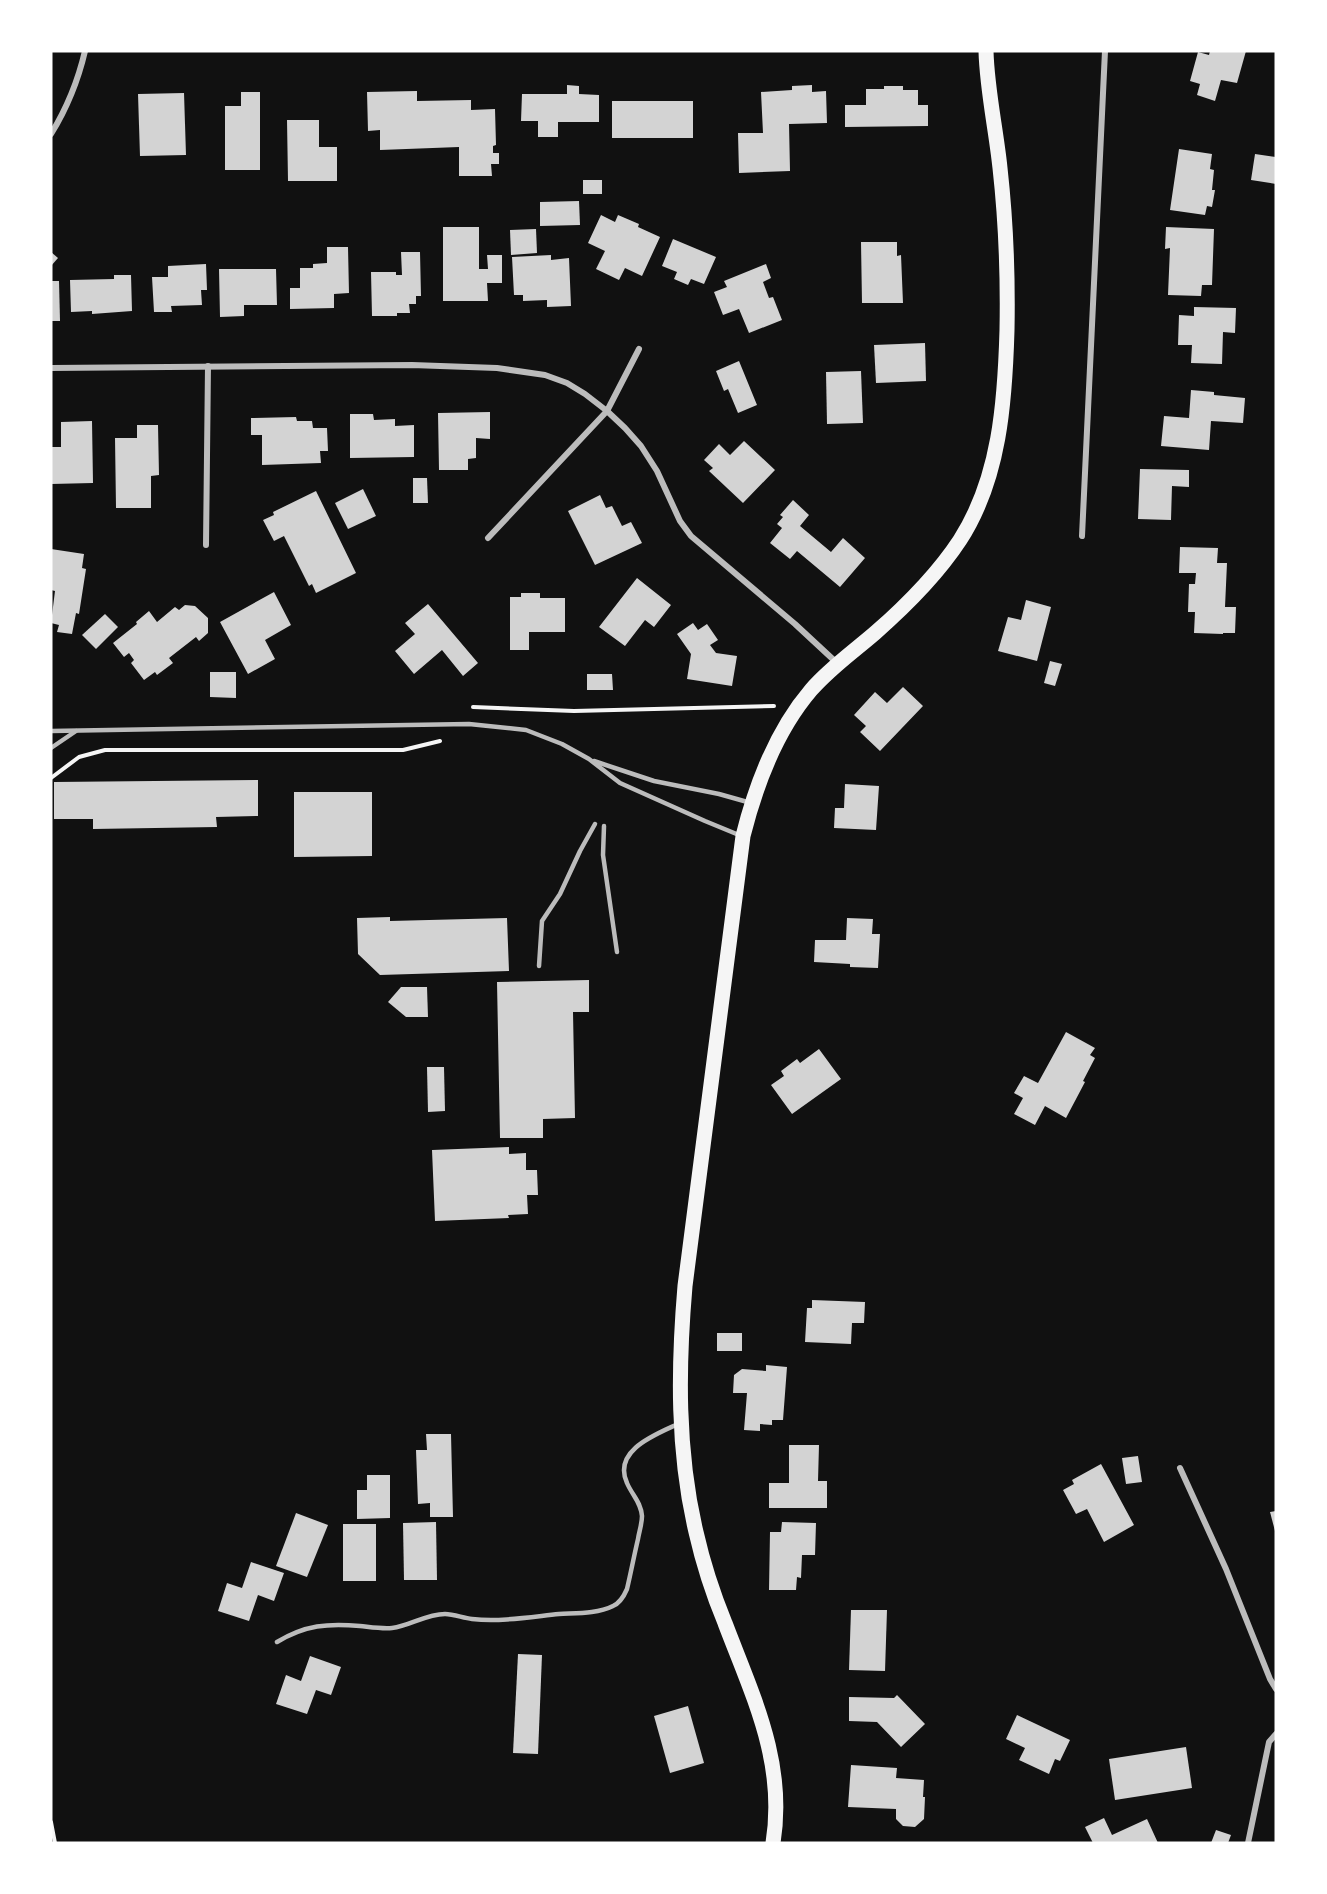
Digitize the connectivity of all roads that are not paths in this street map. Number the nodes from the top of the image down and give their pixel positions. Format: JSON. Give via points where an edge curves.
{"nodes":[{"id":1,"x":85,"y":51,"type":"edge"},
{"id":2,"x":987,"y":51,"type":"edge"},
{"id":3,"x":1105,"y":51,"type":"edge"},
{"id":4,"x":51,"y":134,"type":"edge"},
{"id":5,"x":639,"y":349,"type":"dead end"},
{"id":6,"x":208,"y":366,"type":"junction"},
{"id":7,"x":51,"y":368,"type":"edge"},
{"id":8,"x":607,"y":411,"type":"junction"},
{"id":9,"x":1082,"y":536,"type":"dead end"},
{"id":10,"x":488,"y":538,"type":"dead end"},
{"id":11,"x":206,"y":545,"type":"dead end"},
{"id":12,"x":837,"y":663,"type":"junction"},
{"id":13,"x":51,"y":731,"type":"edge"},
{"id":14,"x":76,"y":731,"type":"junction"},
{"id":15,"x":51,"y":748,"type":"edge"},
{"id":16,"x":589,"y":759,"type":"junction"},
{"id":17,"x":751,"y":803,"type":"junction"},
{"id":18,"x":596,"y":824,"type":"dead end"},
{"id":19,"x":604,"y":826,"type":"dead end"},
{"id":20,"x":743,"y":836,"type":"junction"},
{"id":21,"x":617,"y":952,"type":"dead end"},
{"id":22,"x":538,"y":966,"type":"dead end"},
{"id":23,"x":681,"y":1422,"type":"junction"},
{"id":24,"x":1180,"y":1468,"type":"dead end"},
{"id":25,"x":277,"y":1642,"type":"dead end"},
{"id":26,"x":1276,"y":1689,"type":"edge"},
{"id":27,"x":1276,"y":1734,"type":"edge"},
{"id":28,"x":773,"y":1843,"type":"edge"},
{"id":29,"x":1248,"y":1843,"type":"edge"}],
"edges":[{"from":1,"to":4,"type":"street","via":[[78,78]]},
{"from":2,"to":12,"type":"main road","via":[[1003,197],[1008,289],[1003,403],[989,476],[977,509],[939,570],[876,632]]},
{"from":3,"to":9,"type":"street"},
{"from":5,"to":8,"type":"street"},
{"from":6,"to":7,"type":"street"},
{"from":6,"to":8,"type":"street","via":[[412,365],[520,370],[567,383]]},
{"from":6,"to":11,"type":"street"},
{"from":8,"to":10,"type":"street"},
{"from":8,"to":12,"type":"street","via":[[657,471],[690,536]]},
{"from":12,"to":17,"type":"main road","via":[[797,709],[771,753]]},
{"from":13,"to":14,"type":"lane"},
{"from":14,"to":15,"type":"lane"},
{"from":14,"to":16,"type":"lane","via":[[469,724],[526,730]]},
{"from":16,"to":17,"type":"lane","via":[[654,781]]},
{"from":16,"to":20,"type":"lane","via":[[620,783]]},
{"from":17,"to":20,"type":"main road"},
{"from":18,"to":22,"type":"lane","via":[[542,921]]},
{"from":19,"to":21,"type":"lane","via":[[603,855]]},
{"from":20,"to":23,"type":"main road","via":[[685,1286]]},
{"from":23,"to":25,"type":"lane","via":[[639,1444],[626,1462],[626,1481],[637,1498],[642,1519],[627,1589],[615,1605],[496,1620],[433,1615],[390,1628],[313,1626]]},
{"from":23,"to":28,"type":"main road","via":[[698,1542],[770,1748],[776,1798]]},
{"from":24,"to":26,"type":"street"},
{"from":27,"to":29,"type":"street","via":[[1269,1742]]}]}
